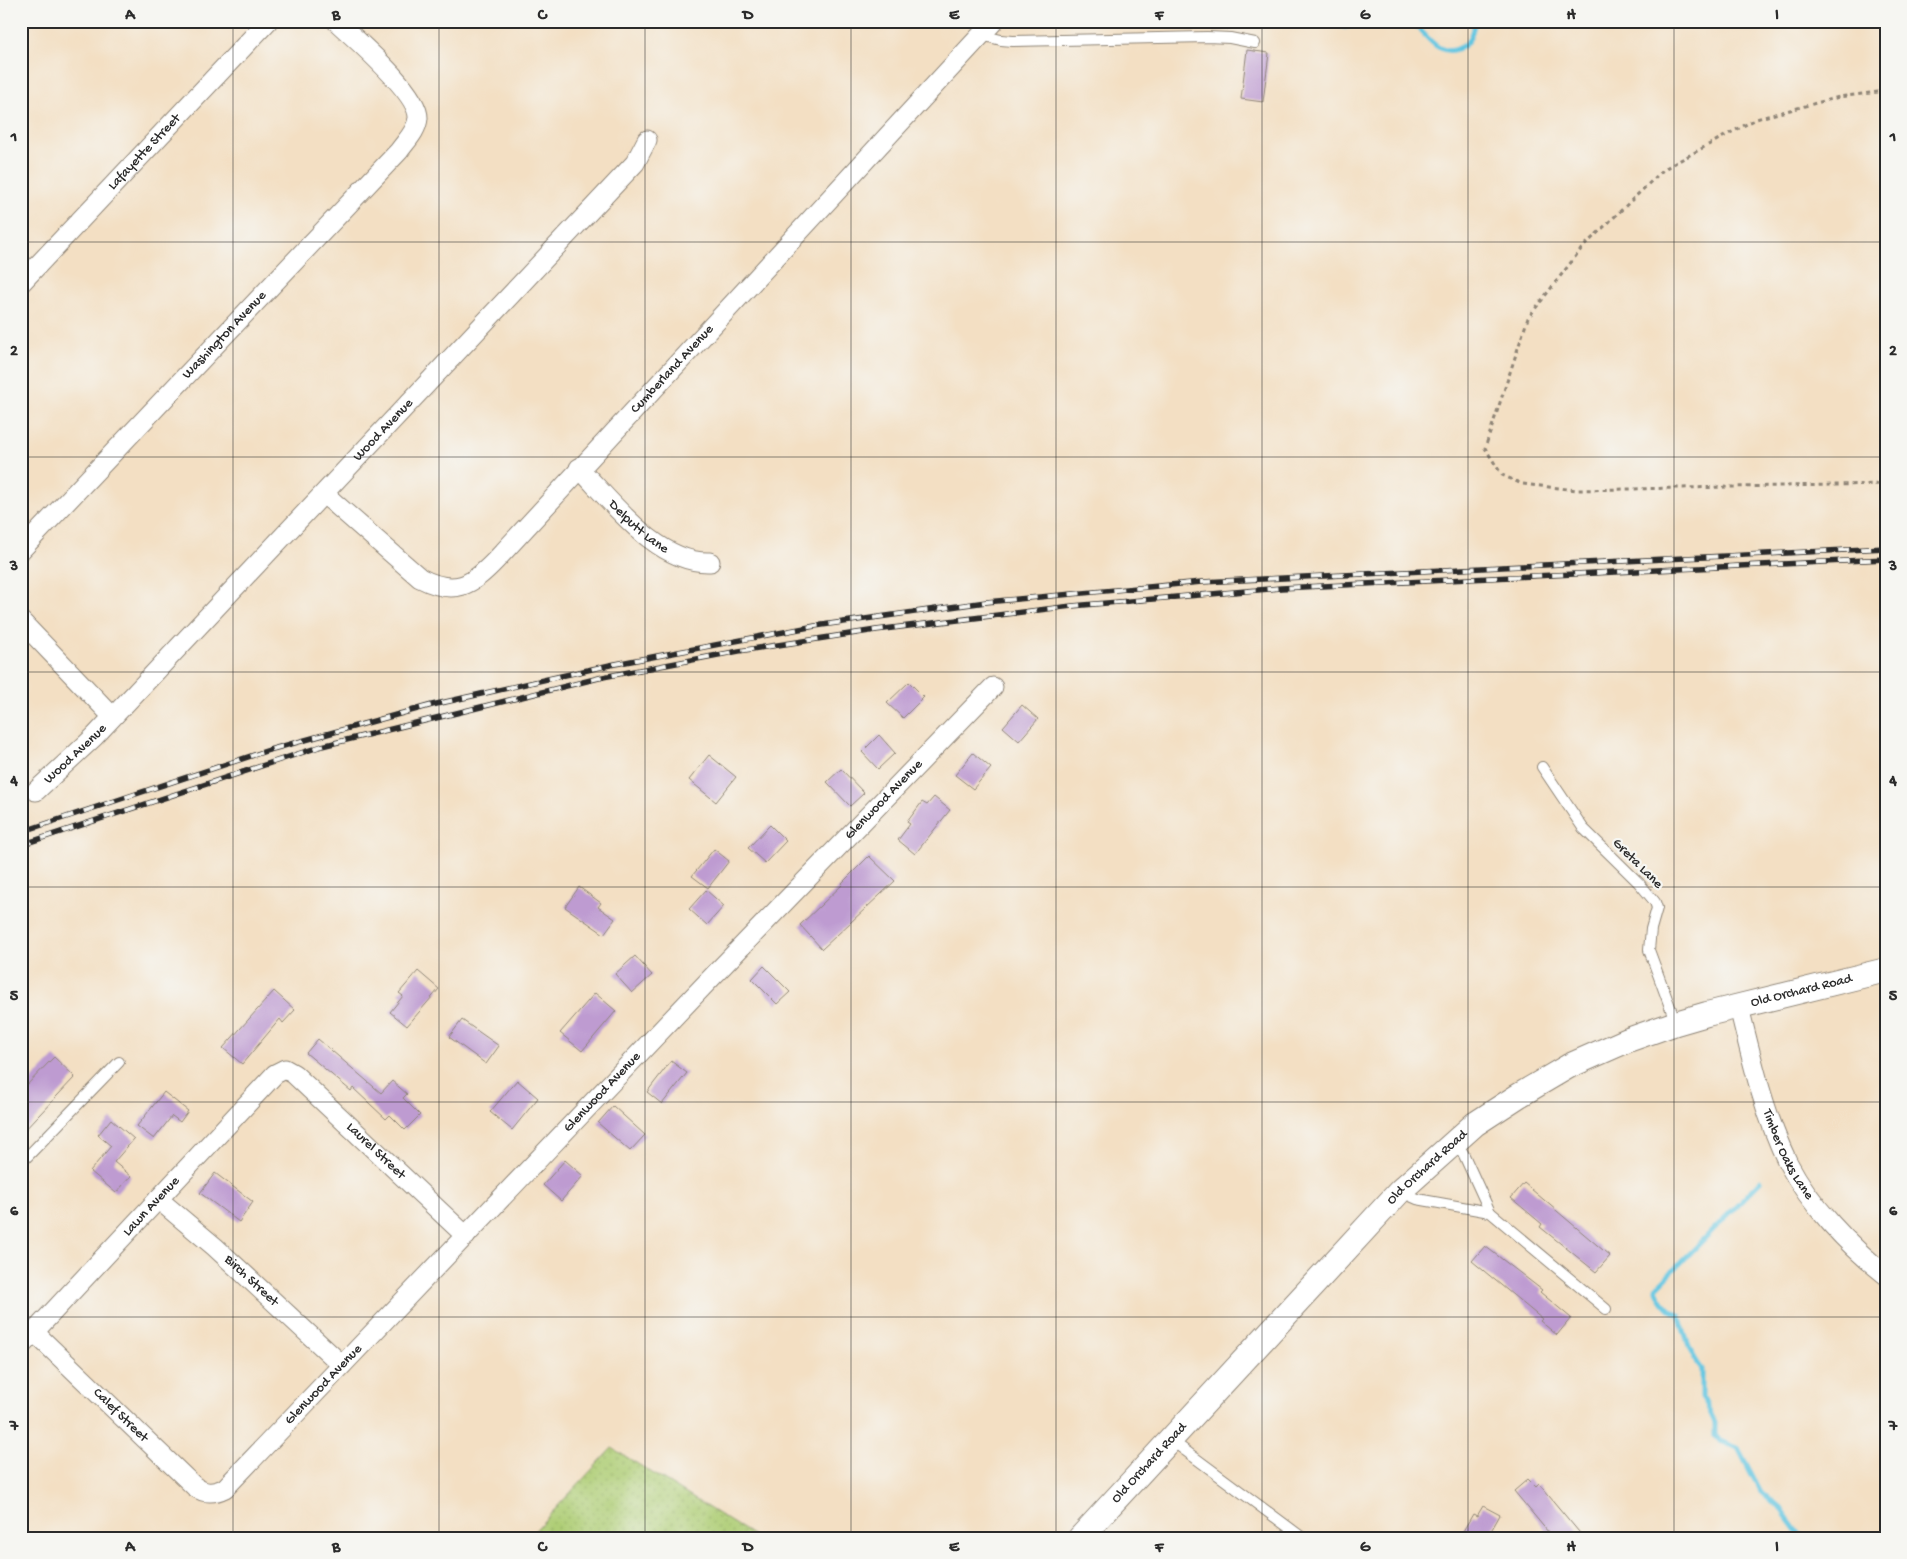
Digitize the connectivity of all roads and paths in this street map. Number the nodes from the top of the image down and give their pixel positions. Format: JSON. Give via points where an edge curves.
{"nodes":[{"id":1,"x":268,"y":21,"type":"edge"},
{"id":2,"x":336,"y":21,"type":"edge"},
{"id":3,"x":988,"y":28,"type":"edge"},
{"id":4,"x":1255,"y":43,"type":"dead end"},
{"id":5,"x":1886,"y":91,"type":"edge"},
{"id":6,"x":647,"y":140,"type":"dead end"},
{"id":7,"x":21,"y":283,"type":"edge"},
{"id":8,"x":579,"y":468,"type":"junction"},
{"id":9,"x":1886,"y":484,"type":"edge"},
{"id":10,"x":324,"y":494,"type":"junction"},
{"id":11,"x":21,"y":550,"type":"edge"},
{"id":12,"x":710,"y":562,"type":"dead end"},
{"id":13,"x":21,"y":622,"type":"edge"},
{"id":14,"x":988,"y":682,"type":"dead end"},
{"id":15,"x":112,"y":716,"type":"junction"},
{"id":16,"x":1542,"y":767,"type":"dead end"},
{"id":17,"x":36,"y":791,"type":"dead end"},
{"id":18,"x":1886,"y":970,"type":"edge"},
{"id":19,"x":1739,"y":1007,"type":"junction"},
{"id":20,"x":1676,"y":1023,"type":"junction"},
{"id":21,"x":119,"y":1062,"type":"dead end"},
{"id":22,"x":285,"y":1069,"type":"joint"},
{"id":23,"x":1454,"y":1141,"type":"junction"},
{"id":24,"x":21,"y":1163,"type":"edge"},
{"id":25,"x":1400,"y":1191,"type":"junction"},
{"id":26,"x":158,"y":1199,"type":"junction"},
{"id":27,"x":1490,"y":1212,"type":"junction"},
{"id":28,"x":466,"y":1236,"type":"junction"},
{"id":29,"x":1886,"y":1275,"type":"edge"},
{"id":30,"x":1606,"y":1309,"type":"dead end"},
{"id":31,"x":28,"y":1339,"type":"edge"},
{"id":32,"x":342,"y":1365,"type":"junction"},
{"id":33,"x":1170,"y":1439,"type":"junction"},
{"id":34,"x":210,"y":1493,"type":"joint"},
{"id":35,"x":1080,"y":1538,"type":"edge"},
{"id":36,"x":1304,"y":1538,"type":"edge"}],
"edges":[{"from":1,"to":7,"type":"street","name":"Lafayette Street"},
{"from":2,"to":11,"type":"street","name":"Washington Avenue","via":[[409,95],[418,112],[416,125],[399,151]]},
{"from":3,"to":4,"type":"lane","via":[[1001,40],[1012,41],[1207,37]]},
{"from":3,"to":8,"type":"street","name":"Cumberland Avenue"},
{"from":5,"to":9,"type":"path","via":[[1839,96],[1756,119],[1664,169],[1582,248],[1528,318],[1485,448],[1502,475],[1508,478],[1522,484],[1577,490]]},
{"from":6,"to":10,"type":"street","name":"Wood Avenue","via":[[635,163]]},
{"from":8,"to":10,"type":"street","name":"Cumberland Avenue","via":[[484,572],[467,584],[451,588],[437,586],[413,572]]},
{"from":8,"to":12,"type":"street","name":"Delputt Lane","via":[[649,538],[679,557]]},
{"from":10,"to":15,"type":"street","name":"Wood Avenue"},
{"from":13,"to":15,"type":"street","name":"Wood Avenue"},
{"from":14,"to":28,"type":"street","name":"Glenwood Avenue"},
{"from":15,"to":17,"type":"street","name":"Wood Avenue"},
{"from":16,"to":20,"type":"lane","name":"Greta Lane","via":[[1583,828],[1655,902],[1649,950]]},
{"from":18,"to":19,"type":"street","name":"Old Orchard Road"},
{"from":19,"to":20,"type":"street","name":"Old Orchard Road"},
{"from":19,"to":29,"type":"street","name":"Timber Oaks Lane","via":[[1758,1085],[1789,1164],[1810,1197],[1841,1235]]},
{"from":20,"to":23,"type":"street","name":"Old Orchard Road","via":[[1569,1066],[1502,1106]]},
{"from":21,"to":24,"type":"lane"},
{"from":22,"to":26,"type":"street","name":"Lawn Avenue","via":[[275,1074]]},
{"from":22,"to":28,"type":"street","name":"Laurel Street"},
{"from":23,"to":25,"type":"street","name":"Old Orchard Road"},
{"from":23,"to":27,"type":"lane","via":[[1463,1153]]},
{"from":25,"to":27,"type":"lane","via":[[1417,1199]]},
{"from":25,"to":33,"type":"street","name":"Old Orchard Road"},
{"from":26,"to":31,"type":"street","name":"Lawn Avenue"},
{"from":26,"to":32,"type":"street","name":"Birch Street"},
{"from":27,"to":30,"type":"lane"},
{"from":28,"to":32,"type":"street","name":"Glenwood Avenue"},
{"from":31,"to":34,"type":"street","name":"Calef Street","via":[[194,1486]]},
{"from":32,"to":34,"type":"street","name":"Glenwood Avenue","via":[[229,1485]]},
{"from":33,"to":35,"type":"street","name":"Old Orchard Road"},
{"from":33,"to":36,"type":"lane"}]}
